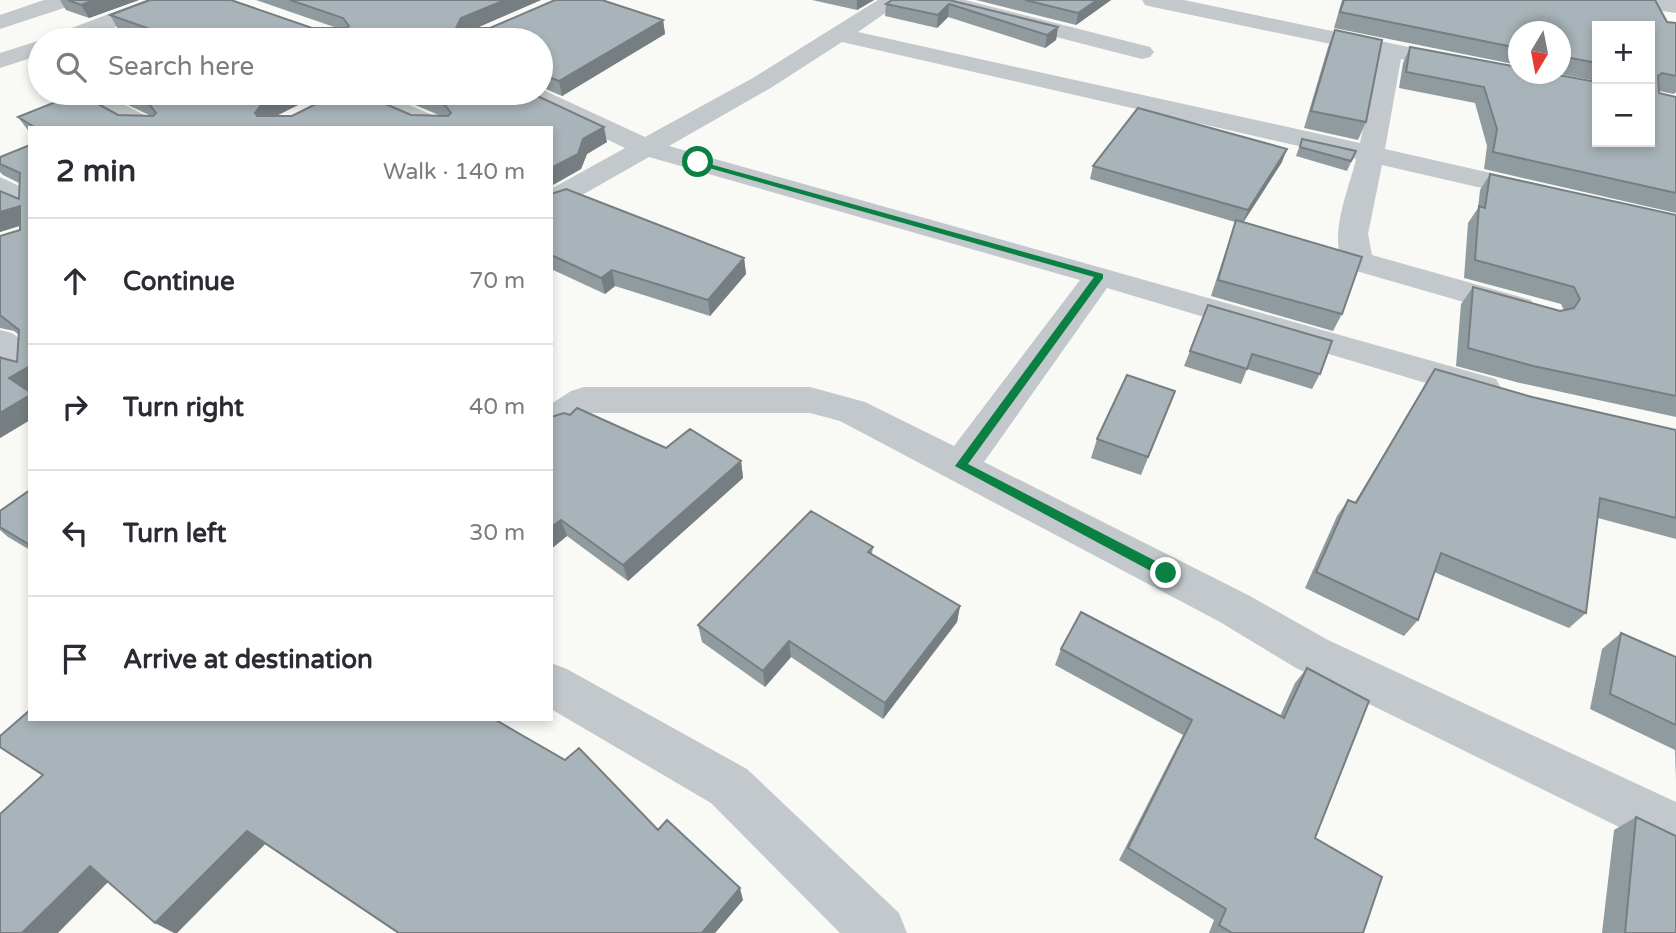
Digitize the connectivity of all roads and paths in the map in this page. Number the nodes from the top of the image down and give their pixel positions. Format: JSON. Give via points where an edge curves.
{"nodes":[{"id":1,"x":65,"y":0,"type":"edge"},
{"id":2,"x":165,"y":0,"type":"edge"},
{"id":3,"x":892,"y":0,"type":"edge"},
{"id":4,"x":939,"y":0,"type":"edge"},
{"id":5,"x":1153,"y":0,"type":"edge"},
{"id":6,"x":1633,"y":0,"type":"edge"},
{"id":7,"x":1676,"y":6,"type":"edge"},
{"id":8,"x":0,"y":22,"type":"edge"},
{"id":9,"x":106,"y":25,"type":"junction"},
{"id":10,"x":97,"y":28,"type":"edge"},
{"id":11,"x":114,"y":28,"type":"edge"},
{"id":12,"x":840,"y":35,"type":"junction"},
{"id":13,"x":1391,"y":51,"type":"junction"},
{"id":14,"x":28,"y":52,"type":"edge"},
{"id":15,"x":1142,"y":52,"type":"dead end"},
{"id":16,"x":8,"y":59,"type":"edge"},
{"id":17,"x":28,"y":65,"type":"edge"},
{"id":18,"x":1474,"y":67,"type":"edge"},
{"id":19,"x":553,"y":104,"type":"edge"},
{"id":20,"x":106,"y":105,"type":"edge"},
{"id":21,"x":324,"y":105,"type":"edge"},
{"id":22,"x":390,"y":105,"type":"edge"},
{"id":23,"x":298,"y":118,"type":"edge"},
{"id":24,"x":145,"y":126,"type":"edge"},
{"id":25,"x":436,"y":126,"type":"edge"},
{"id":26,"x":644,"y":147,"type":"junction"},
{"id":27,"x":1371,"y":154,"type":"junction"},
{"id":28,"x":0,"y":186,"type":"edge"},
{"id":29,"x":559,"y":189,"type":"edge"},
{"id":30,"x":1570,"y":200,"type":"edge"},
{"id":31,"x":28,"y":202,"type":"edge"},
{"id":32,"x":1100,"y":276,"type":"junction"},
{"id":33,"x":1548,"y":315,"type":"edge"},
{"id":34,"x":0,"y":341,"type":"edge"},
{"id":35,"x":28,"y":362,"type":"edge"},
{"id":36,"x":1506,"y":395,"type":"edge"},
{"id":37,"x":553,"y":421,"type":"edge"},
{"id":38,"x":960,"y":466,"type":"junction"},
{"id":39,"x":553,"y":685,"type":"edge"},
{"id":40,"x":1676,"y":829,"type":"edge"},
{"id":41,"x":879,"y":933,"type":"edge"}],
"edges":[{"from":1,"to":8,"type":"street"},
{"from":2,"to":9,"type":"street"},
{"from":3,"to":12,"type":"street"},
{"from":4,"to":15,"type":"street"},
{"from":5,"to":13,"type":"street"},
{"from":6,"to":7,"type":"street"},
{"from":9,"to":10,"type":"street"},
{"from":9,"to":11,"type":"street"},
{"from":12,"to":26,"type":"street"},
{"from":12,"to":27,"type":"street"},
{"from":13,"to":18,"type":"street"},
{"from":13,"to":27,"type":"street"},
{"from":14,"to":16,"type":"street"},
{"from":16,"to":17,"type":"street"},
{"from":19,"to":26,"type":"street"},
{"from":20,"to":24,"type":"street"},
{"from":21,"to":23,"type":"street"},
{"from":22,"to":25,"type":"street"},
{"from":26,"to":29,"type":"street"},
{"from":26,"to":32,"type":"street"},
{"from":27,"to":30,"type":"street"},
{"from":27,"to":33,"type":"street","via":[[1353,234],[1357,261]]},
{"from":28,"to":31,"type":"street"},
{"from":32,"to":36,"type":"street"},
{"from":32,"to":38,"type":"street"},
{"from":34,"to":35,"type":"street"},
{"from":37,"to":38,"type":"street","via":[[583,400],[810,400],[852,411]]},
{"from":38,"to":40,"type":"street","via":[[1312,654]]},
{"from":39,"to":41,"type":"street","via":[[729,786]]}]}
